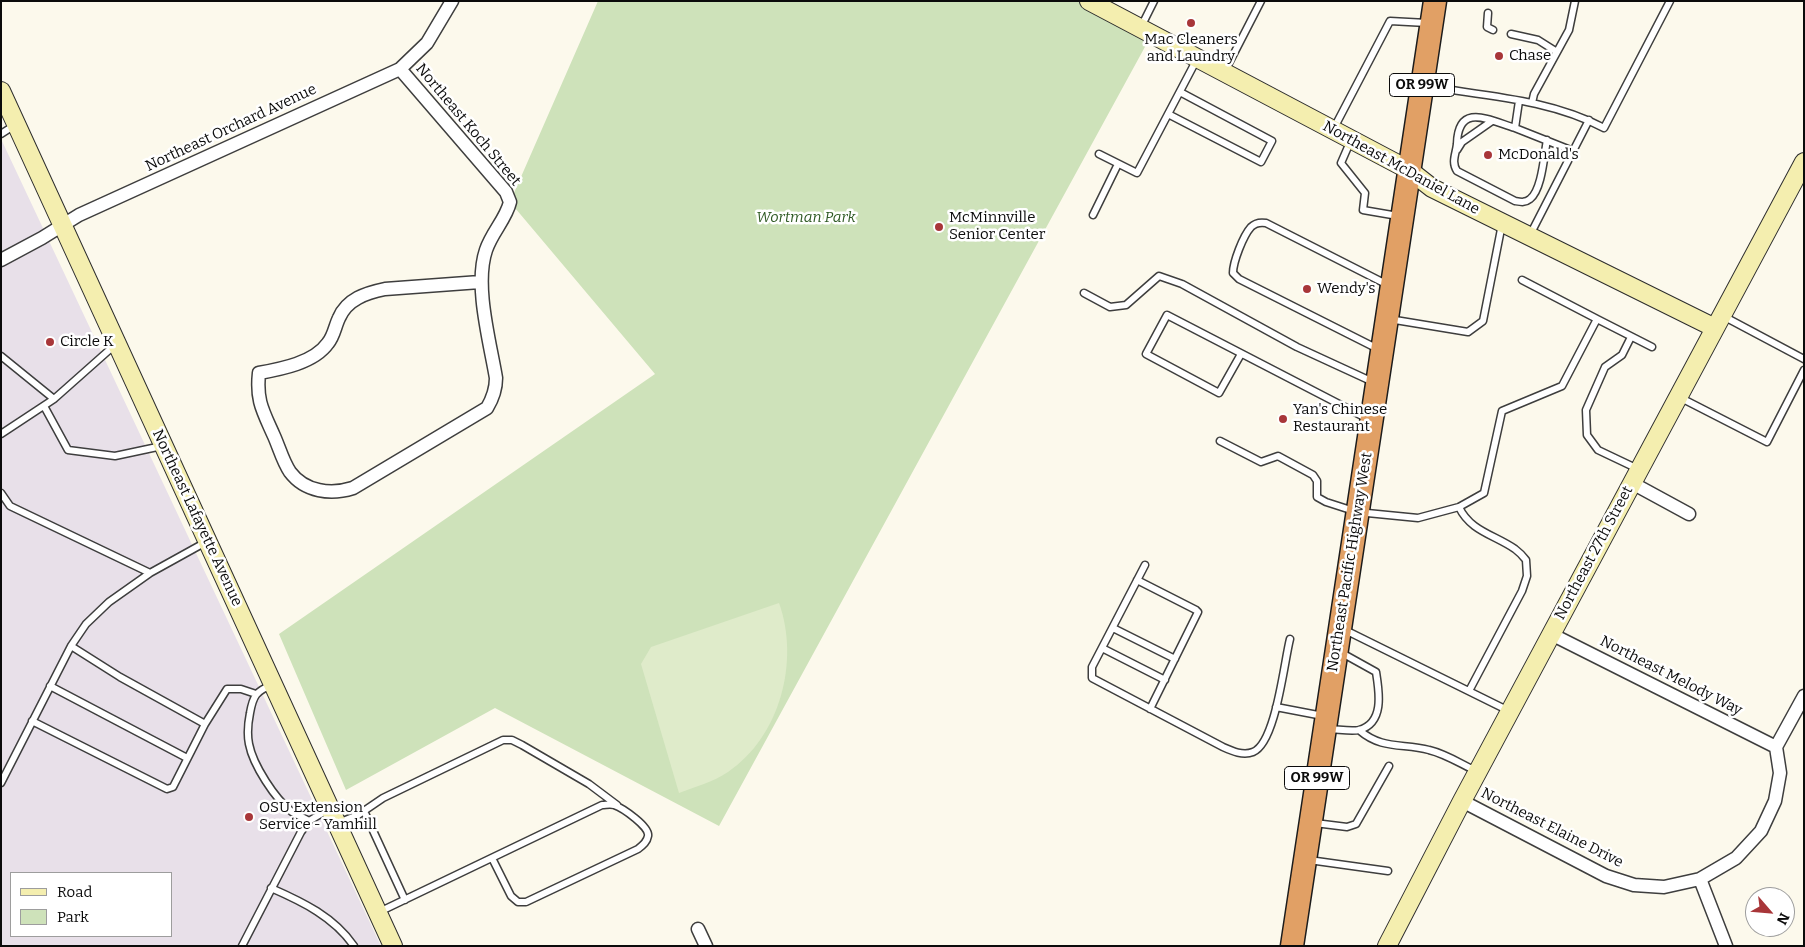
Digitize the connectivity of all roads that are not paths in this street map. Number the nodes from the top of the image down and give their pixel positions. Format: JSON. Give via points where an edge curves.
{"nodes":[{"id":1,"x":452,"y":1,"type":"edge"},
{"id":2,"x":1089,"y":1,"type":"edge"},
{"id":3,"x":1154,"y":1,"type":"edge"},
{"id":4,"x":1261,"y":1,"type":"edge"},
{"id":5,"x":1435,"y":1,"type":"edge"},
{"id":6,"x":1574,"y":1,"type":"edge"},
{"id":7,"x":1670,"y":1,"type":"edge"},
{"id":8,"x":1488,"y":13,"type":"dead end"},
{"id":9,"x":1431,"y":24,"type":"junction"},
{"id":10,"x":1140,"y":28,"type":"junction"},
{"id":11,"x":1493,"y":30,"type":"dead end"},
{"id":12,"x":1511,"y":34,"type":"dead end"},
{"id":13,"x":1557,"y":52,"type":"junction"},
{"id":14,"x":1198,"y":58,"type":"junction"},
{"id":15,"x":400,"y":69,"type":"junction"},
{"id":16,"x":1225,"y":72,"type":"junction"},
{"id":17,"x":1422,"y":86,"type":"junction"},
{"id":18,"x":1,"y":91,"type":"edge"},
{"id":19,"x":1180,"y":92,"type":"junction"},
{"id":20,"x":1519,"y":101,"type":"junction"},
{"id":21,"x":1532,"y":103,"type":"junction"},
{"id":22,"x":1168,"y":114,"type":"junction"},
{"id":23,"x":1589,"y":120,"type":"junction"},
{"id":24,"x":1492,"y":121,"type":"junction"},
{"id":25,"x":17,"y":124,"type":"junction"},
{"id":26,"x":1515,"y":128,"type":"junction"},
{"id":27,"x":1333,"y":130,"type":"junction"},
{"id":28,"x":1,"y":134,"type":"edge"},
{"id":29,"x":1351,"y":139,"type":"junction"},
{"id":30,"x":1547,"y":140,"type":"junction"},
{"id":31,"x":1456,"y":150,"type":"junction"},
{"id":32,"x":1573,"y":150,"type":"junction"},
{"id":33,"x":1099,"y":154,"type":"dead end"},
{"id":34,"x":1804,"y":162,"type":"edge"},
{"id":35,"x":1118,"y":164,"type":"junction"},
{"id":36,"x":1409,"y":170,"type":"junction"},
{"id":37,"x":1799,"y":181,"type":"edge"},
{"id":38,"x":1093,"y":214,"type":"dead end"},
{"id":39,"x":1402,"y":216,"type":"junction"},
{"id":40,"x":1502,"y":223,"type":"junction"},
{"id":41,"x":63,"y":225,"type":"junction"},
{"id":42,"x":1529,"y":236,"type":"junction"},
{"id":43,"x":1,"y":260,"type":"edge"},
{"id":44,"x":1522,"y":280,"type":"dead end"},
{"id":45,"x":480,"y":282,"type":"junction"},
{"id":46,"x":1391,"y":286,"type":"junction"},
{"id":47,"x":1084,"y":293,"type":"dead end"},
{"id":48,"x":1386,"y":319,"type":"junction"},
{"id":49,"x":1597,"y":319,"type":"junction"},
{"id":50,"x":1719,"y":322,"type":"junction"},
{"id":51,"x":1631,"y":337,"type":"junction"},
{"id":52,"x":117,"y":344,"type":"junction"},
{"id":53,"x":1652,"y":347,"type":"dead end"},
{"id":54,"x":1382,"y":351,"type":"junction"},
{"id":55,"x":1241,"y":354,"type":"junction"},
{"id":56,"x":1,"y":356,"type":"edge"},
{"id":57,"x":1804,"y":359,"type":"edge"},
{"id":58,"x":1804,"y":370,"type":"edge"},
{"id":59,"x":1377,"y":384,"type":"junction"},
{"id":60,"x":1678,"y":397,"type":"junction"},
{"id":61,"x":54,"y":399,"type":"junction"},
{"id":62,"x":44,"y":406,"type":"junction"},
{"id":63,"x":1371,"y":421,"type":"junction"},
{"id":64,"x":1,"y":434,"type":"edge"},
{"id":65,"x":1220,"y":441,"type":"dead end"},
{"id":66,"x":164,"y":446,"type":"junction"},
{"id":67,"x":1636,"y":476,"type":"junction"},
{"id":68,"x":1,"y":493,"type":"edge"},
{"id":69,"x":1459,"y":507,"type":"junction"},
{"id":70,"x":1357,"y":512,"type":"junction"},
{"id":71,"x":1689,"y":514,"type":"dead end"},
{"id":72,"x":207,"y":541,"type":"junction"},
{"id":73,"x":1146,"y":565,"type":"dead end"},
{"id":74,"x":150,"y":573,"type":"junction"},
{"id":75,"x":1137,"y":580,"type":"junction"},
{"id":76,"x":1340,"y":627,"type":"junction"},
{"id":77,"x":1113,"y":628,"type":"junction"},
{"id":78,"x":1551,"y":634,"type":"junction"},
{"id":79,"x":1290,"y":638,"type":"dead end"},
{"id":80,"x":70,"y":646,"type":"junction"},
{"id":81,"x":1102,"y":648,"type":"junction"},
{"id":82,"x":1337,"y":650,"type":"junction"},
{"id":83,"x":1175,"y":660,"type":"junction"},
{"id":84,"x":1164,"y":680,"type":"junction"},
{"id":85,"x":273,"y":684,"type":"junction"},
{"id":86,"x":50,"y":686,"type":"junction"},
{"id":87,"x":1469,"y":692,"type":"junction"},
{"id":88,"x":256,"y":694,"type":"junction"},
{"id":89,"x":1804,"y":696,"type":"edge"},
{"id":90,"x":1276,"y":707,"type":"junction"},
{"id":91,"x":1150,"y":709,"type":"junction"},
{"id":92,"x":1510,"y":712,"type":"junction"},
{"id":93,"x":32,"y":722,"type":"junction"},
{"id":94,"x":1326,"y":723,"type":"junction"},
{"id":95,"x":206,"y":724,"type":"junction"},
{"id":96,"x":1359,"y":730,"type":"junction"},
{"id":97,"x":1776,"y":747,"type":"junction"},
{"id":98,"x":187,"y":758,"type":"junction"},
{"id":99,"x":1389,"y":766,"type":"dead end"},
{"id":100,"x":1478,"y":772,"type":"junction"},
{"id":101,"x":1,"y":783,"type":"edge"},
{"id":102,"x":1462,"y":802,"type":"junction"},
{"id":103,"x":623,"y":809,"type":"junction"},
{"id":104,"x":364,"y":811,"type":"junction"},
{"id":105,"x":333,"y":816,"type":"junction"},
{"id":106,"x":309,"y":821,"type":"junction"},
{"id":107,"x":1310,"y":823,"type":"junction"},
{"id":108,"x":492,"y":858,"type":"junction"},
{"id":109,"x":1305,"y":860,"type":"junction"},
{"id":110,"x":1388,"y":871,"type":"dead end"},
{"id":111,"x":1700,"y":879,"type":"junction"},
{"id":112,"x":271,"y":888,"type":"junction"},
{"id":113,"x":405,"y":900,"type":"junction"},
{"id":114,"x":378,"y":913,"type":"junction"},
{"id":115,"x":698,"y":929,"type":"dead end"},
{"id":116,"x":391,"y":944,"type":"edge"},
{"id":117,"x":242,"y":946,"type":"edge"},
{"id":118,"x":354,"y":946,"type":"edge"},
{"id":119,"x":706,"y":946,"type":"edge"},
{"id":120,"x":1292,"y":946,"type":"edge"},
{"id":121,"x":1387,"y":946,"type":"edge"},
{"id":122,"x":1726,"y":946,"type":"edge"}],
"edges":[{"from":1,"to":15,"type":"street","name":"Northeast Orchard Avenue","via":[[427,43]]},
{"from":2,"to":10,"type":"street","name":"Northeast McDaniel Lane"},
{"from":3,"to":10,"type":"lane"},
{"from":4,"to":16,"type":"lane"},
{"from":5,"to":9,"type":"highway","name":"Northeast Pacific Highway West","number":"OR 99W"},
{"from":6,"to":13,"type":"lane","via":[[1569,30]]},
{"from":7,"to":23,"type":"lane","via":[[1604,128]]},
{"from":8,"to":11,"type":"lane","via":[[1487,27]]},
{"from":9,"to":17,"type":"highway","name":"Northeast Pacific Highway West","number":"OR 99W"},
{"from":9,"to":27,"type":"lane","via":[[1390,21]]},
{"from":10,"to":14,"type":"street","name":"Northeast McDaniel Lane"},
{"from":12,"to":13,"type":"lane","via":[[1538,40]]},
{"from":13,"to":21,"type":"lane"},
{"from":14,"to":16,"type":"street","name":"Northeast McDaniel Lane"},
{"from":14,"to":19,"type":"lane"},
{"from":15,"to":41,"type":"street","name":"Northeast Orchard Avenue"},
{"from":15,"to":45,"type":"street","name":"Northeast Koch Street","via":[[506,192],[510,202],[486,250]]},
{"from":16,"to":27,"type":"street","name":"Northeast McDaniel Lane"},
{"from":17,"to":20,"type":"lane"},
{"from":17,"to":36,"type":"highway","name":"Northeast Pacific Highway West","number":"OR 99W"},
{"from":18,"to":25,"type":"street","name":"Northeast Lafayette Avenue"},
{"from":19,"to":22,"type":"lane"},
{"from":19,"to":22,"type":"lane","via":[[1272,141],[1261,162]]},
{"from":20,"to":21,"type":"lane"},
{"from":20,"to":26,"type":"lane"},
{"from":21,"to":23,"type":"lane"},
{"from":22,"to":35,"type":"lane","via":[[1137,173]]},
{"from":23,"to":32,"type":"lane"},
{"from":24,"to":26,"type":"lane"},
{"from":24,"to":31,"type":"lane"},
{"from":24,"to":31,"type":"lane","via":[[1478,117],[1464,120]]},
{"from":25,"to":28,"type":"lane"},
{"from":25,"to":41,"type":"street","name":"Northeast Lafayette Avenue"},
{"from":26,"to":30,"type":"lane"},
{"from":27,"to":29,"type":"street","name":"Northeast McDaniel Lane"},
{"from":29,"to":36,"type":"street","name":"Northeast McDaniel Lane"},
{"from":29,"to":39,"type":"lane","via":[[1341,163],[1365,193],[1363,210]]},
{"from":30,"to":31,"type":"lane","via":[[1536,191],[1524,202],[1515,201],[1457,171],[1454,166]]},
{"from":30,"to":32,"type":"lane"},
{"from":32,"to":42,"type":"lane"},
{"from":33,"to":35,"type":"lane"},
{"from":34,"to":37,"type":"street","name":"Northeast 27th Street"},
{"from":35,"to":38,"type":"lane"},
{"from":36,"to":39,"type":"highway","name":"Northeast Pacific Highway West","number":"OR 99W"},
{"from":36,"to":40,"type":"street","name":"Northeast McDaniel Lane","via":[[1432,188]]},
{"from":37,"to":50,"type":"street","name":"Northeast 27th Street"},
{"from":39,"to":46,"type":"highway","name":"Northeast Pacific Highway West","number":"OR 99W"},
{"from":40,"to":42,"type":"street","name":"Northeast McDaniel Lane"},
{"from":40,"to":48,"type":"lane","via":[[1484,321],[1468,332]]},
{"from":41,"to":43,"type":"street","name":"Northeast Orchard Avenue"},
{"from":41,"to":52,"type":"street","name":"Northeast Lafayette Avenue"},
{"from":42,"to":50,"type":"street","name":"Northeast McDaniel Lane"},
{"from":44,"to":49,"type":"lane"},
{"from":45,"to":45,"type":"street","via":[[496,378],[496,388],[487,408],[353,488],[322,492],[298,480],[289,470],[258,400],[259,373],[285,368],[320,351],[329,343],[344,308],[373,291]]},
{"from":46,"to":48,"type":"highway","name":"Northeast Pacific Highway West","number":"OR 99W"},
{"from":46,"to":54,"type":"lane","via":[[1266,223],[1251,226],[1233,263],[1233,273],[1239,279]]},
{"from":47,"to":59,"type":"lane","via":[[1110,307],[1126,305],[1159,276],[1182,284],[1297,347]]},
{"from":48,"to":54,"type":"highway","name":"Northeast Pacific Highway West","number":"OR 99W"},
{"from":49,"to":51,"type":"lane"},
{"from":49,"to":69,"type":"lane","via":[[1562,386],[1502,411],[1484,494]]},
{"from":50,"to":57,"type":"lane"},
{"from":50,"to":60,"type":"street","name":"Northeast 27th Street"},
{"from":51,"to":53,"type":"lane"},
{"from":51,"to":67,"type":"lane","via":[[1622,355],[1605,367],[1586,410],[1587,435],[1598,450]]},
{"from":52,"to":61,"type":"lane"},
{"from":52,"to":66,"type":"street","name":"Northeast Lafayette Avenue"},
{"from":54,"to":59,"type":"highway","name":"Northeast Pacific Highway West","number":"OR 99W"},
{"from":55,"to":55,"type":"lane","via":[[1168,315],[1146,354],[1219,393]]},
{"from":55,"to":63,"type":"lane"},
{"from":56,"to":61,"type":"lane"},
{"from":58,"to":60,"type":"lane","via":[[1767,442]]},
{"from":59,"to":63,"type":"highway","name":"Northeast Pacific Highway West","number":"OR 99W"},
{"from":60,"to":67,"type":"street","name":"Northeast 27th Street"},
{"from":61,"to":62,"type":"lane"},
{"from":62,"to":64,"type":"lane"},
{"from":62,"to":66,"type":"lane","via":[[68,450],[115,456]]},
{"from":63,"to":70,"type":"highway","name":"Northeast Pacific Highway West","number":"OR 99W"},
{"from":65,"to":70,"type":"lane","via":[[1261,462],[1278,456],[1313,476],[1317,481],[1317,497]]},
{"from":66,"to":72,"type":"street","name":"Northeast Lafayette Avenue"},
{"from":67,"to":71,"type":"street"},
{"from":67,"to":78,"type":"street","name":"Northeast 27th Street"},
{"from":68,"to":74,"type":"lane","via":[[10,506]]},
{"from":69,"to":70,"type":"lane","via":[[1418,518]]},
{"from":69,"to":87,"type":"lane","via":[[1470,523],[1516,550],[1526,560],[1527,576]]},
{"from":70,"to":76,"type":"highway","name":"Northeast Pacific Highway West","number":"OR 99W"},
{"from":72,"to":74,"type":"lane"},
{"from":72,"to":85,"type":"street","name":"Northeast Lafayette Avenue"},
{"from":73,"to":75,"type":"lane"},
{"from":74,"to":80,"type":"lane","via":[[109,602],[86,624]]},
{"from":75,"to":77,"type":"lane"},
{"from":75,"to":83,"type":"lane","via":[[1198,612]]},
{"from":76,"to":82,"type":"highway","name":"Northeast Pacific Highway West","number":"OR 99W"},
{"from":76,"to":87,"type":"lane"},
{"from":77,"to":81,"type":"lane"},
{"from":77,"to":83,"type":"lane"},
{"from":78,"to":92,"type":"street","name":"Northeast 27th Street"},
{"from":78,"to":97,"type":"street","name":"Northeast Melody Way"},
{"from":79,"to":90,"type":"lane"},
{"from":80,"to":86,"type":"lane"},
{"from":80,"to":95,"type":"lane"},
{"from":81,"to":84,"type":"lane"},
{"from":81,"to":91,"type":"lane","via":[[1092,667],[1092,678]]},
{"from":82,"to":94,"type":"highway","name":"Northeast Pacific Highway West","number":"OR 99W"},
{"from":82,"to":96,"type":"lane","via":[[1376,672],[1380,694],[1377,715]]},
{"from":83,"to":84,"type":"lane"},
{"from":84,"to":91,"type":"lane"},
{"from":85,"to":88,"type":"lane"},
{"from":85,"to":105,"type":"street","name":"Northeast Lafayette Avenue"},
{"from":86,"to":93,"type":"lane"},
{"from":86,"to":98,"type":"lane"},
{"from":87,"to":92,"type":"lane"},
{"from":88,"to":95,"type":"lane","via":[[227,689]]},
{"from":88,"to":106,"type":"lane","via":[[249,720],[248,742],[258,768],[292,812]]},
{"from":89,"to":97,"type":"street"},
{"from":90,"to":91,"type":"lane","via":[[1264,742],[1253,752],[1237,753]]},
{"from":90,"to":94,"type":"lane"},
{"from":92,"to":100,"type":"street","name":"Northeast 27th Street"},
{"from":93,"to":98,"type":"lane","via":[[167,789],[173,787]]},
{"from":93,"to":101,"type":"lane"},
{"from":94,"to":96,"type":"lane"},
{"from":94,"to":107,"type":"highway","name":"Northeast Pacific Highway West","number":"OR 99W"},
{"from":95,"to":98,"type":"lane"},
{"from":96,"to":100,"type":"lane","via":[[1368,738],[1390,746],[1431,750]]},
{"from":97,"to":111,"type":"street","name":"Northeast Elaine Drive","via":[[1780,773],[1775,801],[1761,831],[1736,858]]},
{"from":99,"to":107,"type":"lane","via":[[1356,824],[1347,827]]},
{"from":100,"to":102,"type":"street","name":"Northeast 27th Street"},
{"from":102,"to":111,"type":"street","name":"Northeast Elaine Drive","via":[[1606,876],[1634,885],[1664,887]]},
{"from":102,"to":121,"type":"street","name":"Northeast 27th Street"},
{"from":103,"to":104,"type":"lane","via":[[589,784],[522,745],[503,740],[383,798]]},
{"from":103,"to":108,"type":"lane","via":[[612,804],[602,805]]},
{"from":103,"to":108,"type":"lane","via":[[647,829],[649,836],[645,844],[526,902],[518,902],[511,896]]},
{"from":104,"to":105,"type":"lane"},
{"from":104,"to":113,"type":"lane"},
{"from":105,"to":106,"type":"lane"},
{"from":105,"to":114,"type":"street","name":"Northeast Lafayette Avenue"},
{"from":106,"to":112,"type":"lane"},
{"from":107,"to":109,"type":"highway","name":"Northeast Pacific Highway West","number":"OR 99W"},
{"from":108,"to":113,"type":"lane"},
{"from":109,"to":110,"type":"lane"},
{"from":109,"to":120,"type":"highway","name":"Northeast Pacific Highway West","number":"OR 99W"},
{"from":111,"to":122,"type":"street"},
{"from":112,"to":117,"type":"lane"},
{"from":112,"to":118,"type":"lane","via":[[332,921]]},
{"from":113,"to":114,"type":"lane"},
{"from":114,"to":116,"type":"street","name":"Northeast Lafayette Avenue"},
{"from":115,"to":119,"type":"street"}]}
